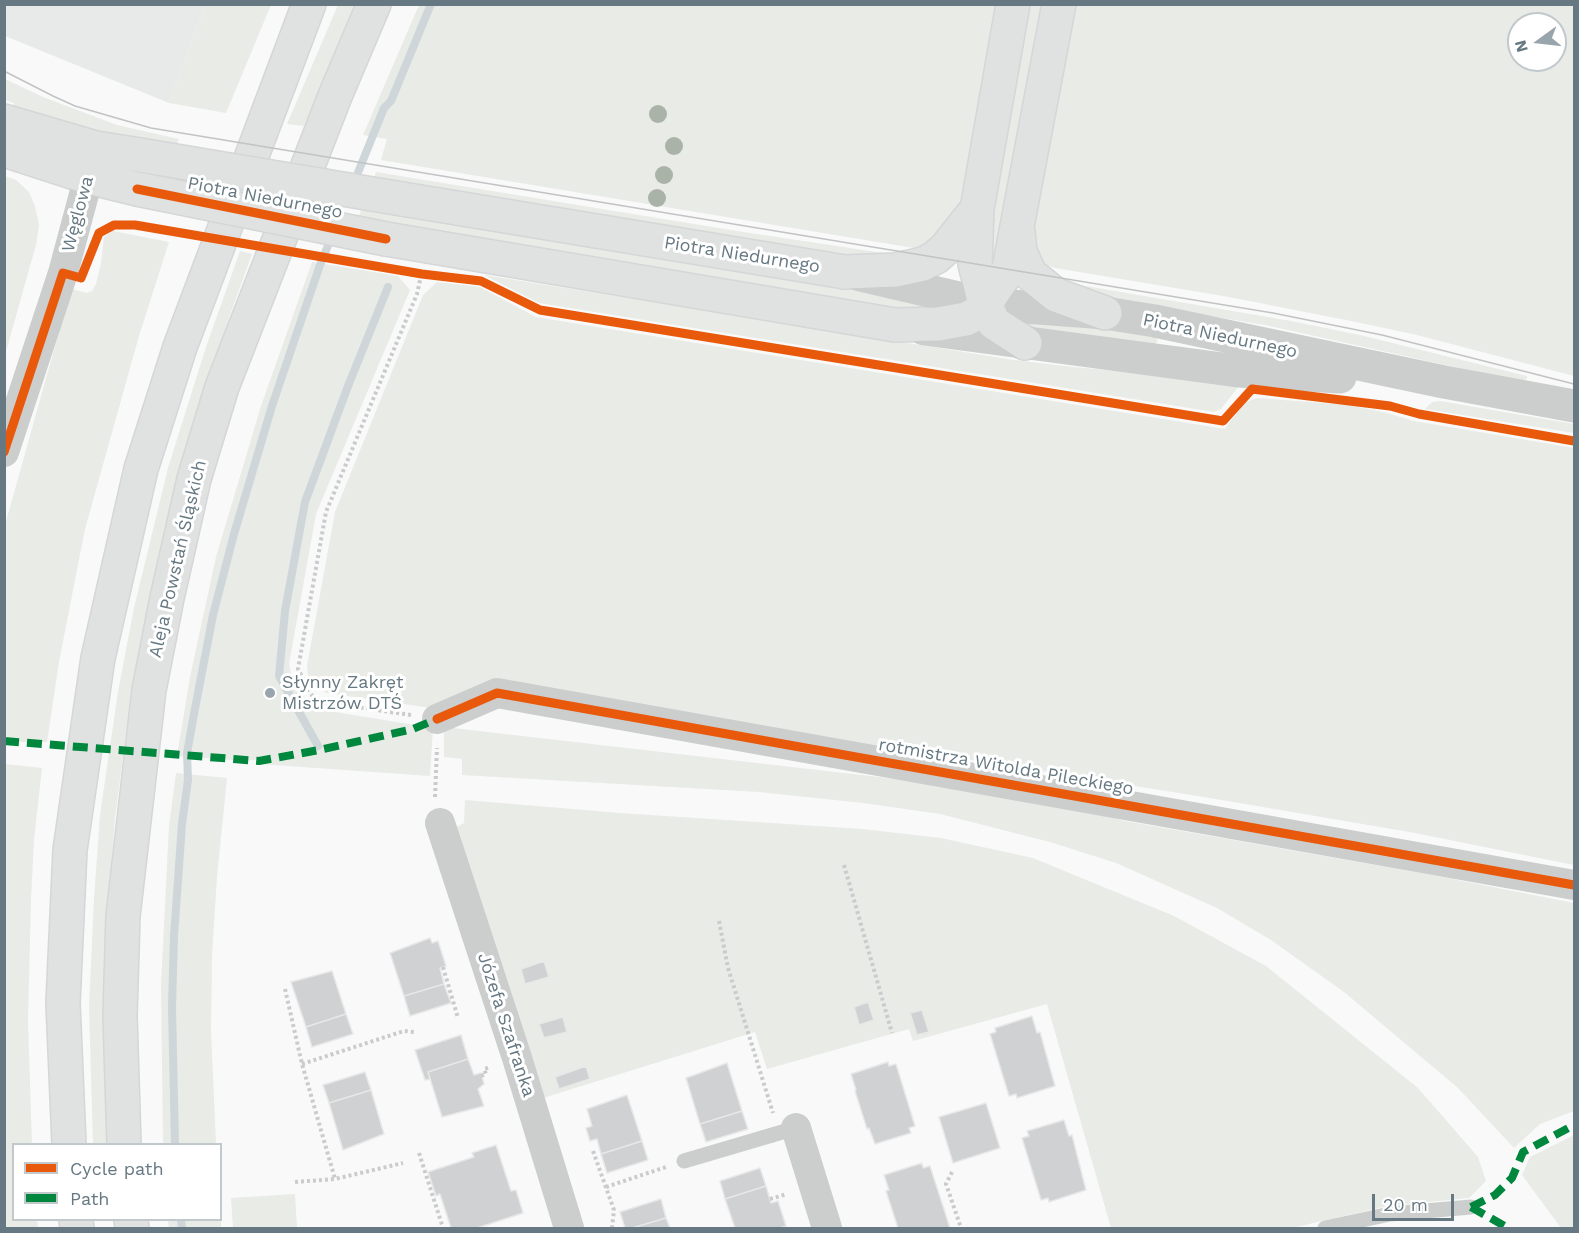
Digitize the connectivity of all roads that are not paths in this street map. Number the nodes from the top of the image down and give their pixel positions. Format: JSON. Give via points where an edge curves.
{"nodes":[{"id":1,"x":309,"y":4,"type":"edge"},
{"id":2,"x":374,"y":4,"type":"edge"},
{"id":3,"x":1013,"y":4,"type":"edge"},
{"id":4,"x":1059,"y":4,"type":"edge"},
{"id":5,"x":4,"y":121,"type":"edge"},
{"id":6,"x":4,"y":150,"type":"edge"},
{"id":7,"x":92,"y":163,"type":"junction"},
{"id":8,"x":977,"y":209,"type":"junction"},
{"id":9,"x":1017,"y":218,"type":"junction"},
{"id":10,"x":845,"y":272,"type":"junction"},
{"id":11,"x":986,"y":304,"type":"junction"},
{"id":12,"x":1105,"y":313,"type":"junction"},
{"id":13,"x":895,"y":325,"type":"junction"},
{"id":14,"x":1025,"y":343,"type":"junction"},
{"id":15,"x":1444,"y":382,"type":"junction"},
{"id":16,"x":1575,"y":406,"type":"edge"},
{"id":17,"x":4,"y":452,"type":"edge"},
{"id":18,"x":437,"y":719,"type":"road end"},
{"id":19,"x":440,"y":823,"type":"road end"},
{"id":20,"x":1575,"y":885,"type":"edge"},
{"id":21,"x":788,"y":1131,"type":"joint"},
{"id":22,"x":69,"y":1143,"type":"edge"},
{"id":23,"x":124,"y":1143,"type":"edge"},
{"id":24,"x":684,"y":1161,"type":"road end"},
{"id":25,"x":1471,"y":1207,"type":"dead end"},
{"id":26,"x":569,"y":1228,"type":"edge"},
{"id":27,"x":827,"y":1228,"type":"edge"},
{"id":28,"x":1325,"y":1228,"type":"edge"}],
"edges":[{"from":1,"to":22,"type":"main road","via":[[176,358],[141,469],[98,658],[70,850],[63,1003]]},
{"from":2,"to":23,"type":"main road","name":"Aleja Powstań Śląskich","via":[[222,387],[194,479],[167,598],[149,690],[123,916],[120,1016]]},
{"from":3,"to":8,"type":"main road"},
{"from":4,"to":9,"type":"main road"},
{"from":5,"to":7,"type":"main road","name":"Piotra Niedurnego"},
{"from":6,"to":7,"type":"main road","name":"Piotra Niedurnego"},
{"from":7,"to":10,"type":"main road","name":"Piotra Niedurnego","bridge":true,"via":[[140,155]]},
{"from":7,"to":13,"type":"main road","name":"Piotra Niedurnego","bridge":true,"via":[[137,189],[386,239]]},
{"from":7,"to":17,"type":"street","name":"Węglowa","via":[[63,273]]},
{"from":8,"to":10,"type":"main road","via":[[946,248],[923,264],[895,270]]},
{"from":8,"to":11,"type":"main road","via":[[975,264]]},
{"from":9,"to":11,"type":"main road","via":[[1009,269]]},
{"from":9,"to":12,"type":"main road","via":[[1020,252],[1030,274],[1056,295]]},
{"from":10,"to":11,"type":"street","name":"Piotra Niedurnego"},
{"from":11,"to":12,"type":"street","name":"Piotra Niedurnego"},
{"from":11,"to":13,"type":"main road","via":[[966,319]]},
{"from":11,"to":14,"type":"main road","via":[[994,323]]},
{"from":12,"to":15,"type":"street","name":"Piotra Niedurnego"},
{"from":13,"to":14,"type":"street","name":"Piotra Niedurnego"},
{"from":14,"to":15,"type":"street","name":"Piotra Niedurnego","via":[[1238,371]]},
{"from":15,"to":16,"type":"street","name":"Piotra Niedurnego"},
{"from":18,"to":20,"type":"street","name":"rotmistrza Witolda Pileckiego","via":[[497,693]]},
{"from":19,"to":26,"type":"street","name":"Józefa Szafranka"},
{"from":21,"to":24,"type":"lane"},
{"from":21,"to":27,"type":"street"},
{"from":25,"to":28,"type":"lane","via":[[1389,1214]]}]}
